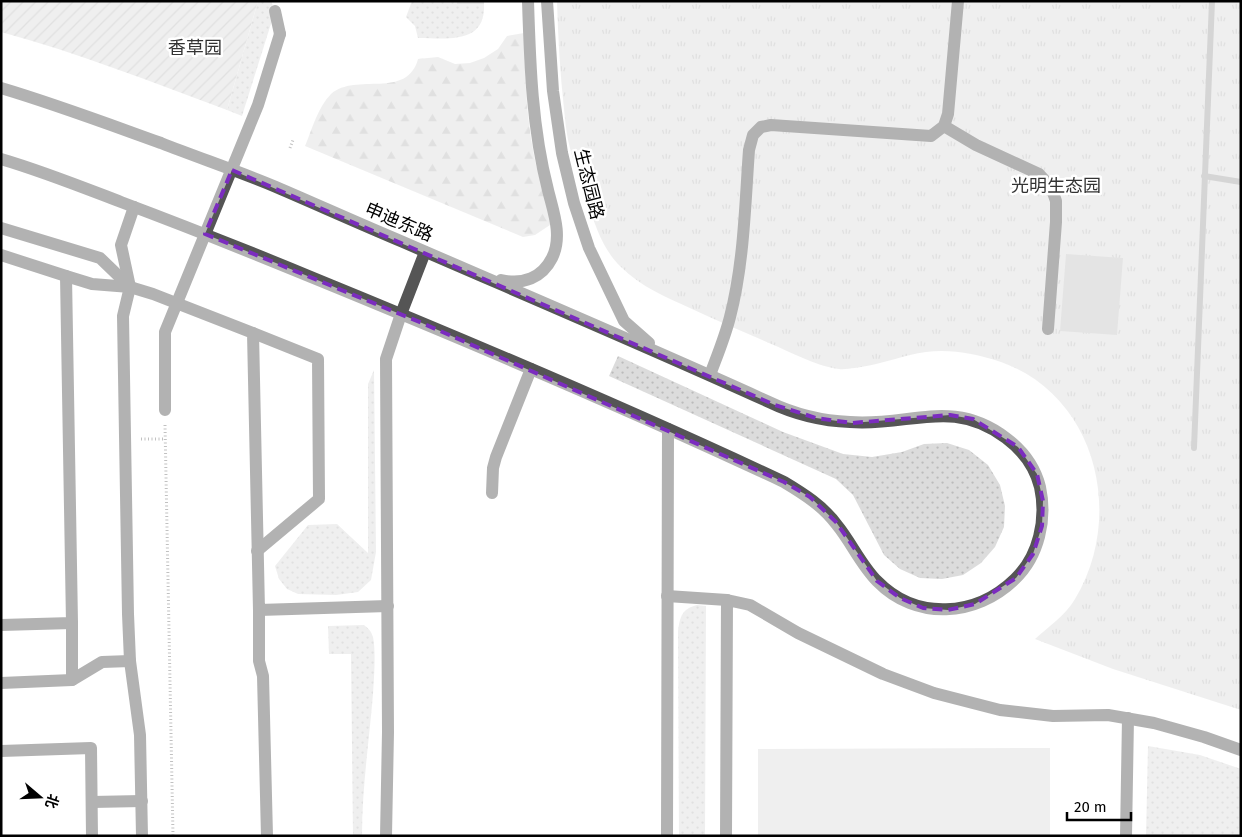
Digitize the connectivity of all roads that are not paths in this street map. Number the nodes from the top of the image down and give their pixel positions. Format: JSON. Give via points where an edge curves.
{"nodes":[{"id":1,"x":528,"y":1,"type":"edge"},
{"id":2,"x":547,"y":1,"type":"edge"},
{"id":3,"x":958,"y":1,"type":"edge"},
{"id":4,"x":275,"y":11,"type":"dead end"},
{"id":5,"x":1,"y":88,"type":"edge"},
{"id":6,"x":944,"y":126,"type":"junction"},
{"id":7,"x":1,"y":159,"type":"edge"},
{"id":8,"x":134,"y":207,"type":"junction"},
{"id":9,"x":1,"y":228,"type":"edge"},
{"id":10,"x":425,"y":252,"type":"junction"},
{"id":11,"x":1,"y":255,"type":"edge"},
{"id":12,"x":66,"y":276,"type":"junction"},
{"id":13,"x":482,"y":276,"type":"junction"},
{"id":14,"x":130,"y":287,"type":"junction"},
{"id":15,"x":401,"y":314,"type":"junction"},
{"id":16,"x":1048,"y":329,"type":"dead end"},
{"id":17,"x":254,"y":333,"type":"junction"},
{"id":18,"x":658,"y":352,"type":"junction"},
{"id":19,"x":531,"y":369,"type":"junction"},
{"id":20,"x":710,"y":375,"type":"junction"},
{"id":21,"x":165,"y":410,"type":"road end"},
{"id":22,"x":668,"y":429,"type":"junction"},
{"id":23,"x":492,"y":492,"type":"dead end"},
{"id":24,"x":258,"y":551,"type":"junction"},
{"id":25,"x":667,"y":596,"type":"junction"},
{"id":26,"x":727,"y":600,"type":"junction"},
{"id":27,"x":388,"y":606,"type":"junction"},
{"id":28,"x":259,"y":610,"type":"junction"},
{"id":29,"x":72,"y":623,"type":"junction"},
{"id":30,"x":1,"y":625,"type":"edge"},
{"id":31,"x":130,"y":661,"type":"junction"},
{"id":32,"x":72,"y":680,"type":"junction"},
{"id":33,"x":1,"y":683,"type":"edge"},
{"id":34,"x":1128,"y":718,"type":"junction"},
{"id":35,"x":1,"y":750,"type":"edge"},
{"id":36,"x":1241,"y":750,"type":"edge"},
{"id":37,"x":142,"y":801,"type":"junction"},
{"id":38,"x":92,"y":802,"type":"junction"},
{"id":39,"x":92,"y":836,"type":"edge"},
{"id":40,"x":142,"y":836,"type":"edge"},
{"id":41,"x":267,"y":836,"type":"edge"},
{"id":42,"x":386,"y":836,"type":"edge"},
{"id":43,"x":667,"y":836,"type":"edge"},
{"id":44,"x":726,"y":836,"type":"edge"},
{"id":45,"x":1126,"y":836,"type":"edge"}],
"edges":[{"from":1,"to":13,"type":"street","via":[[535,122],[554,211],[556,242],[552,257],[532,279],[520,282]]},
{"from":2,"to":18,"type":"street","name":"生态园路","via":[[553,91],[562,153],[574,202],[589,248],[624,321]]},
{"from":3,"to":6,"type":"street","via":[[948,114]]},
{"from":4,"to":21,"type":"street","bridge":true,"via":[[280,34],[258,106],[165,332]]},
{"from":5,"to":10,"type":"street","name":"申迪东路","via":[[58,105],[231,169]]},
{"from":6,"to":16,"type":"street","via":[[1039,174],[1052,187],[1056,222]]},
{"from":6,"to":20,"type":"street","via":[[931,136],[761,127],[754,135],[749,150],[739,269],[730,318]]},
{"from":7,"to":8,"type":"street"},
{"from":8,"to":14,"type":"street","via":[[121,245]]},
{"from":8,"to":15,"type":"street"},
{"from":9,"to":14,"type":"street","via":[[100,258]]},
{"from":10,"to":13,"type":"street","name":"申迪东路"},
{"from":10,"to":15,"type":"street"},
{"from":11,"to":12,"type":"street"},
{"from":12,"to":14,"type":"street","via":[[92,284]]},
{"from":12,"to":29,"type":"street"},
{"from":13,"to":18,"type":"street","name":"申迪东路"},
{"from":14,"to":17,"type":"street"},
{"from":14,"to":31,"type":"street","via":[[123,316]]},
{"from":15,"to":19,"type":"street"},
{"from":15,"to":27,"type":"street","via":[[386,359]]},
{"from":17,"to":24,"type":"street"},
{"from":17,"to":24,"type":"street","via":[[318,359],[319,499]]},
{"from":18,"to":20,"type":"street","name":"申迪东路"},
{"from":19,"to":22,"type":"street"},
{"from":19,"to":23,"type":"street","via":[[496,458]]},
{"from":20,"to":22,"type":"street","name":"申迪东路","via":[[775,405],[816,418],[852,423],[950,415],[973,419],[995,430],[1018,447],[1037,474],[1043,501],[1042,526],[1033,554],[1016,578],[996,594],[976,604],[948,610],[923,608],[900,598],[877,581],[836,522],[810,498],[784,482]]},
{"from":22,"to":25,"type":"street"},
{"from":24,"to":28,"type":"street"},
{"from":25,"to":26,"type":"street"},
{"from":25,"to":43,"type":"street"},
{"from":26,"to":34,"type":"street","via":[[750,605],[798,633],[883,674],[934,693],[1000,710],[1053,716]]},
{"from":26,"to":44,"type":"street"},
{"from":27,"to":28,"type":"street"},
{"from":27,"to":42,"type":"street"},
{"from":28,"to":41,"type":"street"},
{"from":29,"to":30,"type":"street"},
{"from":29,"to":32,"type":"street"},
{"from":31,"to":32,"type":"street","via":[[102,662]]},
{"from":31,"to":37,"type":"street","via":[[140,734]]},
{"from":32,"to":33,"type":"street"},
{"from":34,"to":36,"type":"street","via":[[1154,722]]},
{"from":34,"to":45,"type":"street"},
{"from":35,"to":38,"type":"street","via":[[90,748]]},
{"from":37,"to":38,"type":"street"},
{"from":37,"to":40,"type":"street"},
{"from":38,"to":39,"type":"street"}]}
